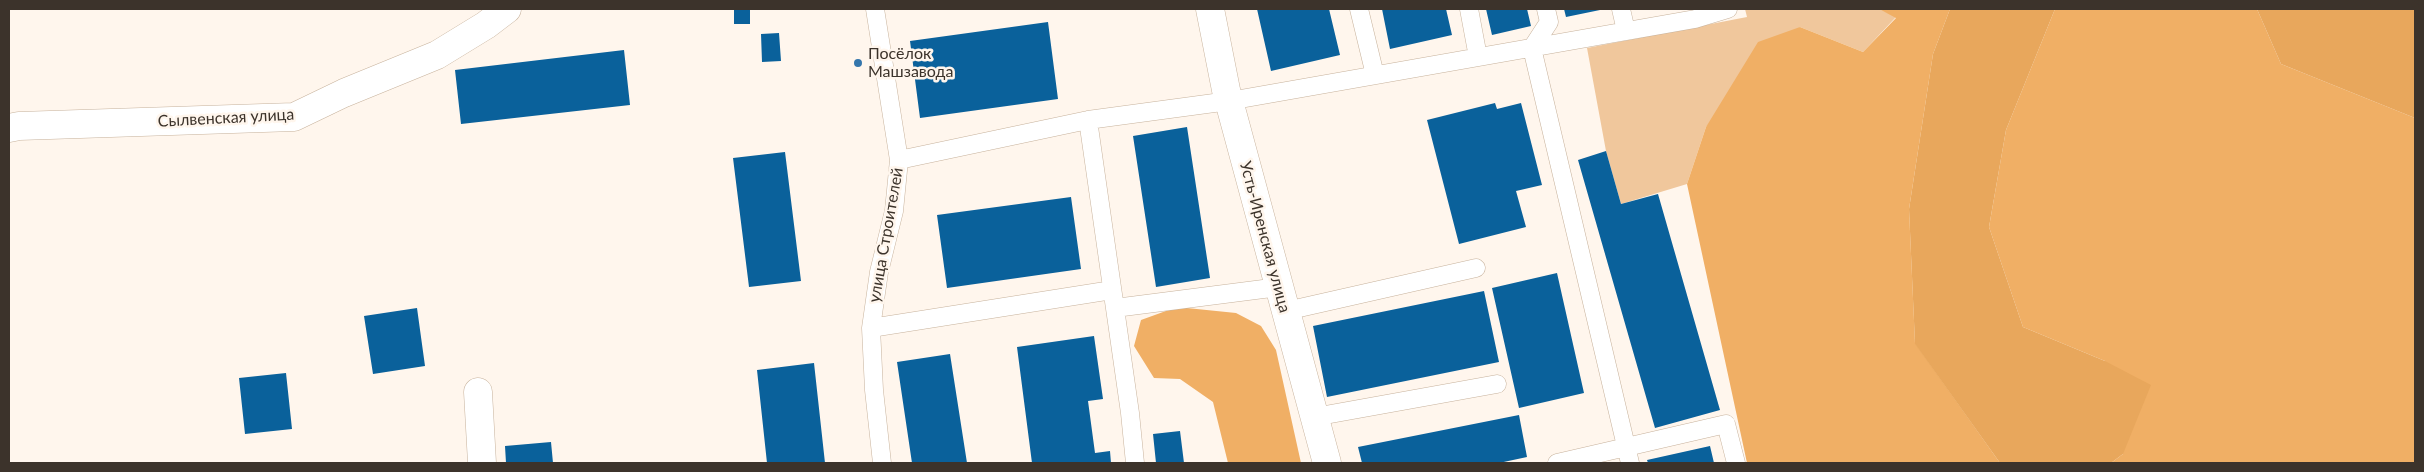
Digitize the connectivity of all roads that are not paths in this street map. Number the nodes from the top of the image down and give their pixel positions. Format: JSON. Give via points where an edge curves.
{"nodes":[{"id":1,"x":507,"y":9,"type":"edge"},
{"id":2,"x":875,"y":9,"type":"edge"},
{"id":3,"x":1210,"y":9,"type":"edge"},
{"id":4,"x":1359,"y":9,"type":"edge"},
{"id":5,"x":1469,"y":9,"type":"edge"},
{"id":6,"x":1546,"y":9,"type":"edge"},
{"id":7,"x":1621,"y":9,"type":"edge"},
{"id":8,"x":1728,"y":9,"type":"edge"},
{"id":9,"x":1626,"y":31,"type":"junction"},
{"id":10,"x":1532,"y":48,"type":"junction"},
{"id":11,"x":1478,"y":57,"type":"junction"},
{"id":12,"x":1375,"y":75,"type":"junction"},
{"id":13,"x":1229,"y":102,"type":"junction"},
{"id":14,"x":1088,"y":120,"type":"junction"},
{"id":15,"x":9,"y":128,"type":"edge"},
{"id":16,"x":899,"y":160,"type":"junction"},
{"id":17,"x":1476,"y":268,"type":"dead end"},
{"id":18,"x":1112,"y":290,"type":"junction"},
{"id":19,"x":1283,"y":299,"type":"junction"},
{"id":20,"x":1115,"y":308,"type":"junction"},
{"id":21,"x":871,"y":328,"type":"junction"},
{"id":22,"x":1497,"y":384,"type":"dead end"},
{"id":23,"x":478,"y":392,"type":"dead end"},
{"id":24,"x":1314,"y":417,"type":"junction"},
{"id":25,"x":1628,"y":456,"type":"edge"},
{"id":26,"x":482,"y":463,"type":"edge"},
{"id":27,"x":882,"y":463,"type":"edge"},
{"id":28,"x":1135,"y":463,"type":"edge"},
{"id":29,"x":1327,"y":463,"type":"edge"},
{"id":30,"x":1557,"y":463,"type":"edge"},
{"id":31,"x":1736,"y":463,"type":"edge"}],
"edges":[{"from":1,"to":15,"type":"street","name":"Сылвенская улица","via":[[437,56],[294,117]]},
{"from":2,"to":16,"type":"lane","name":"улица Строителей"},
{"from":3,"to":13,"type":"street","name":"Усть-Иренская улица"},
{"from":4,"to":12,"type":"lane"},
{"from":5,"to":11,"type":"lane"},
{"from":6,"to":10,"type":"lane","via":[[1549,22]]},
{"from":7,"to":9,"type":"lane"},
{"from":8,"to":9,"type":"lane","via":[[1695,19]]},
{"from":9,"to":10,"type":"lane"},
{"from":10,"to":11,"type":"lane"},
{"from":10,"to":25,"type":"lane"},
{"from":11,"to":12,"type":"lane"},
{"from":12,"to":13,"type":"lane"},
{"from":13,"to":14,"type":"lane"},
{"from":13,"to":19,"type":"street","name":"Усть-Иренская улица"},
{"from":14,"to":16,"type":"lane"},
{"from":14,"to":18,"type":"lane"},
{"from":16,"to":21,"type":"lane","name":"улица Строителей","via":[[894,211],[879,272]]},
{"from":17,"to":19,"type":"lane"},
{"from":18,"to":20,"type":"lane"},
{"from":18,"to":21,"type":"lane"},
{"from":19,"to":20,"type":"lane"},
{"from":19,"to":24,"type":"street","name":"Усть-Иренская улица"},
{"from":20,"to":28,"type":"lane"},
{"from":21,"to":27,"type":"lane","name":"улица Строителей"},
{"from":22,"to":24,"type":"lane"},
{"from":23,"to":26,"type":"street"},
{"from":24,"to":29,"type":"street","name":"Усть-Иренская улица"},
{"from":25,"to":30,"type":"lane"},
{"from":25,"to":31,"type":"lane","via":[[1726,424]]}]}
